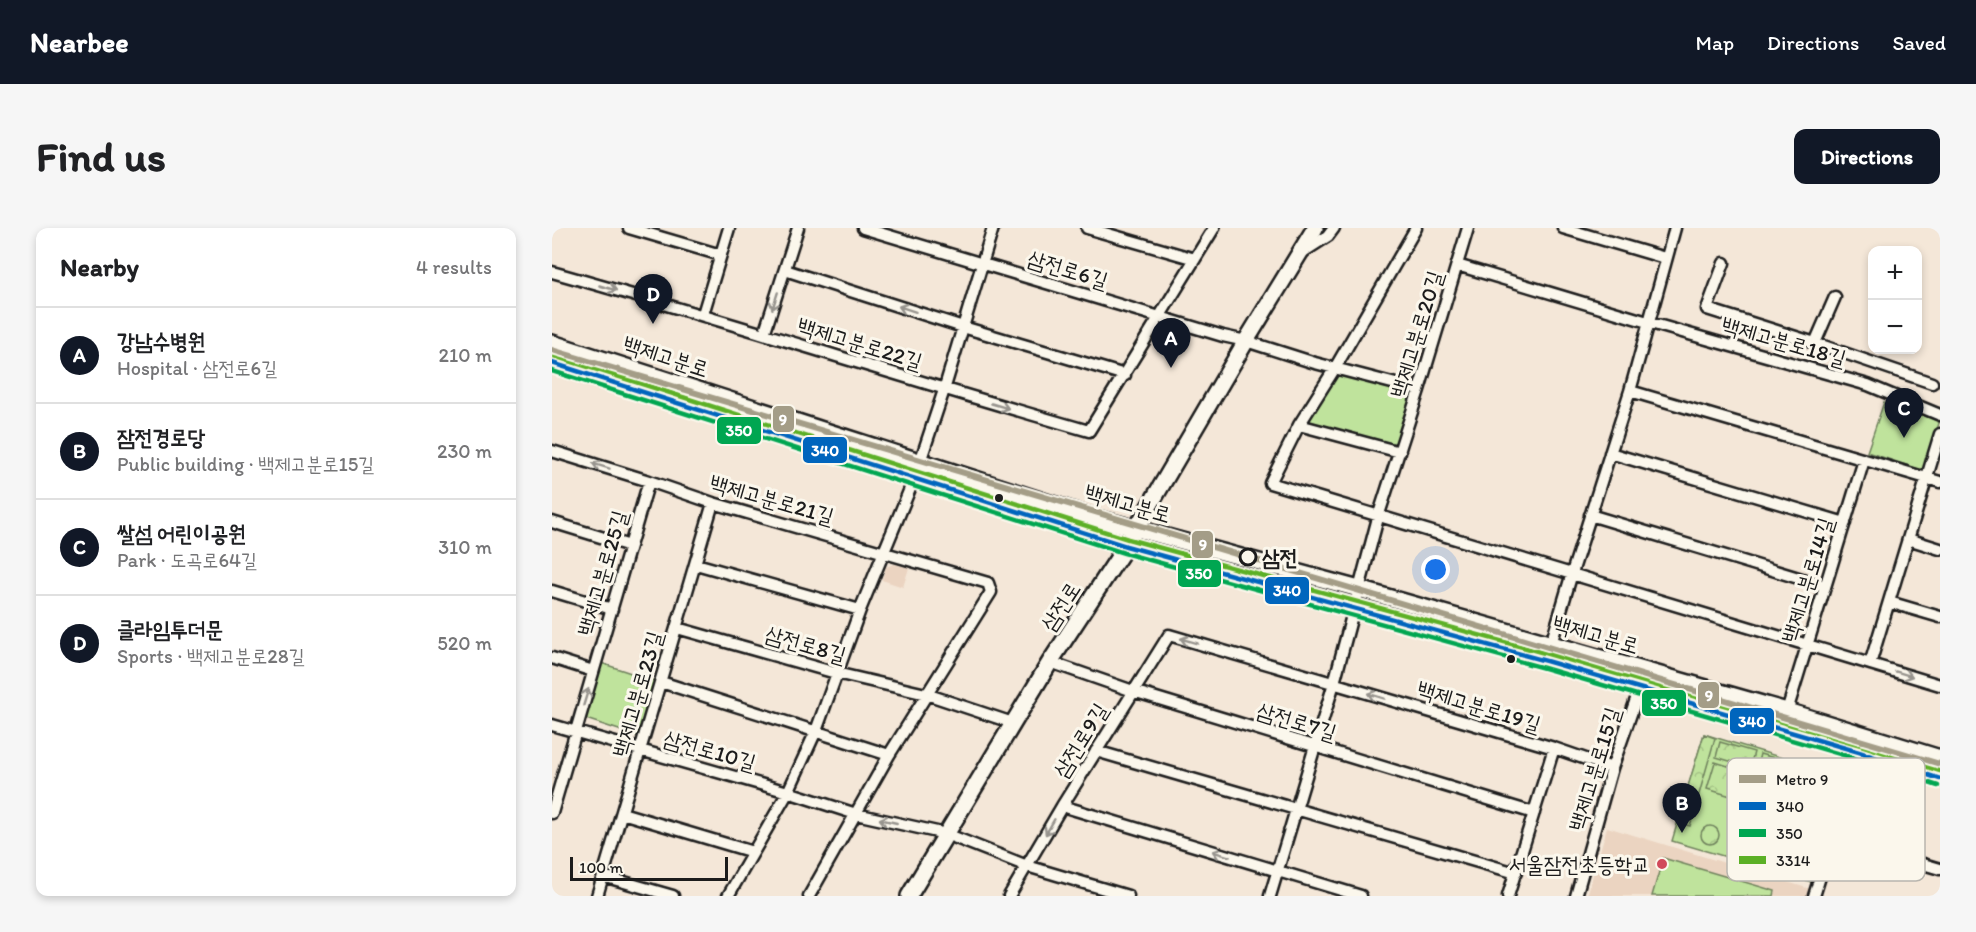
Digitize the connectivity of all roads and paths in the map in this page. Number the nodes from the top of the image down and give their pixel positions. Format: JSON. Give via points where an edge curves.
{"nodes":[{"id":1,"x":629,"y":228,"type":"edge"},
{"id":2,"x":729,"y":228,"type":"edge"},
{"id":3,"x":798,"y":228,"type":"edge"},
{"id":4,"x":863,"y":228,"type":"edge"},
{"id":5,"x":993,"y":228,"type":"edge"},
{"id":6,"x":1088,"y":228,"type":"edge"},
{"id":7,"x":1214,"y":228,"type":"edge"},
{"id":8,"x":1306,"y":228,"type":"edge"},
{"id":9,"x":1316,"y":228,"type":"edge"},
{"id":10,"x":1334,"y":228,"type":"edge"},
{"id":11,"x":1416,"y":228,"type":"edge"},
{"id":12,"x":1468,"y":228,"type":"edge"},
{"id":13,"x":1563,"y":228,"type":"edge"},
{"id":14,"x":1675,"y":228,"type":"edge"},
{"id":15,"x":1300,"y":253,"type":"junction"},
{"id":16,"x":721,"y":255,"type":"junction"},
{"id":17,"x":1665,"y":258,"type":"junction"},
{"id":18,"x":1195,"y":259,"type":"junction"},
{"id":19,"x":982,"y":263,"type":"junction"},
{"id":20,"x":1724,"y":263,"type":"dead end"},
{"id":21,"x":1457,"y":265,"type":"junction"},
{"id":22,"x":785,"y":270,"type":"junction"},
{"id":23,"x":552,"y":272,"type":"edge"},
{"id":24,"x":1834,"y":297,"type":"dead end"},
{"id":25,"x":703,"y":314,"type":"junction"},
{"id":26,"x":1159,"y":317,"type":"junction"},
{"id":27,"x":1649,"y":322,"type":"junction"},
{"id":28,"x":963,"y":327,"type":"junction"},
{"id":29,"x":764,"y":334,"type":"junction"},
{"id":30,"x":1246,"y":340,"type":"junction"},
{"id":31,"x":552,"y":343,"type":"edge"},
{"id":32,"x":1815,"y":343,"type":"junction"},
{"id":33,"x":552,"y":363,"type":"edge"},
{"id":34,"x":1335,"y":368,"type":"junction"},
{"id":35,"x":1125,"y":375,"type":"junction"},
{"id":36,"x":1932,"y":383,"type":"dead end"},
{"id":37,"x":944,"y":390,"type":"junction"},
{"id":38,"x":1419,"y":390,"type":"junction"},
{"id":39,"x":1630,"y":391,"type":"junction"},
{"id":40,"x":1940,"y":415,"type":"edge"},
{"id":41,"x":1299,"y":425,"type":"junction"},
{"id":42,"x":1940,"y":434,"type":"edge"},
{"id":43,"x":552,"y":452,"type":"edge"},
{"id":44,"x":1400,"y":452,"type":"junction"},
{"id":45,"x":1610,"y":453,"type":"junction"},
{"id":46,"x":1864,"y":460,"type":"junction"},
{"id":47,"x":920,"y":462,"type":"junction"},
{"id":48,"x":914,"y":479,"type":"junction"},
{"id":49,"x":1926,"y":479,"type":"junction"},
{"id":50,"x":649,"y":481,"type":"junction"},
{"id":51,"x":1940,"y":483,"type":"edge"},
{"id":52,"x":713,"y":503,"type":"junction"},
{"id":53,"x":1379,"y":514,"type":"junction"},
{"id":54,"x":1590,"y":515,"type":"junction"},
{"id":55,"x":552,"y":522,"type":"edge"},
{"id":56,"x":1845,"y":523,"type":"junction"},
{"id":57,"x":1135,"y":528,"type":"junction"},
{"id":58,"x":1908,"y":539,"type":"junction"},
{"id":59,"x":630,"y":546,"type":"junction"},
{"id":60,"x":1126,"y":546,"type":"junction"},
{"id":61,"x":1940,"y":549,"type":"edge"},
{"id":62,"x":884,"y":552,"type":"junction"},
{"id":63,"x":696,"y":564,"type":"junction"},
{"id":64,"x":1572,"y":573,"type":"junction"},
{"id":65,"x":1825,"y":586,"type":"junction"},
{"id":66,"x":1359,"y":589,"type":"junction"},
{"id":67,"x":552,"y":591,"type":"edge"},
{"id":68,"x":1889,"y":602,"type":"junction"},
{"id":69,"x":1354,"y":608,"type":"junction"},
{"id":70,"x":612,"y":609,"type":"junction"},
{"id":71,"x":860,"y":610,"type":"junction"},
{"id":72,"x":1940,"y":617,"type":"edge"},
{"id":73,"x":677,"y":627,"type":"junction"},
{"id":74,"x":1169,"y":635,"type":"joint"},
{"id":75,"x":1552,"y":645,"type":"junction"},
{"id":76,"x":1808,"y":645,"type":"junction"},
{"id":77,"x":552,"y":658,"type":"edge"},
{"id":78,"x":1546,"y":661,"type":"junction"},
{"id":79,"x":1050,"y":662,"type":"junction"},
{"id":80,"x":1870,"y":664,"type":"junction"},
{"id":81,"x":593,"y":671,"type":"junction"},
{"id":82,"x":836,"y":673,"type":"junction"},
{"id":83,"x":661,"y":682,"type":"junction"},
{"id":84,"x":1334,"y":683,"type":"junction"},
{"id":85,"x":1940,"y":685,"type":"edge"},
{"id":86,"x":1640,"y":688,"type":"junction"},
{"id":87,"x":1133,"y":692,"type":"junction"},
{"id":88,"x":926,"y":694,"type":"junction"},
{"id":89,"x":1787,"y":711,"type":"junction"},
{"id":90,"x":1014,"y":723,"type":"junction"},
{"id":91,"x":552,"y":724,"type":"edge"},
{"id":92,"x":816,"y":731,"type":"junction"},
{"id":93,"x":575,"y":732,"type":"junction"},
{"id":94,"x":1315,"y":747,"type":"junction"},
{"id":95,"x":1554,"y":748,"type":"junction"},
{"id":96,"x":639,"y":750,"type":"junction"},
{"id":97,"x":1096,"y":751,"type":"junction"},
{"id":98,"x":1858,"y":752,"type":"junction"},
{"id":99,"x":889,"y":755,"type":"junction"},
{"id":100,"x":1856,"y":758,"type":"edge"},
{"id":101,"x":1876,"y":758,"type":"edge"},
{"id":102,"x":1940,"y":758,"type":"edge"},
{"id":103,"x":1612,"y":768,"type":"junction"},
{"id":104,"x":1925,"y":774,"type":"edge"},
{"id":105,"x":1940,"y":779,"type":"edge"},
{"id":106,"x":788,"y":792,"type":"junction"},
{"id":107,"x":555,"y":794,"type":"edge"},
{"id":108,"x":1062,"y":806,"type":"junction"},
{"id":109,"x":1296,"y":809,"type":"junction"},
{"id":110,"x":552,"y":813,"type":"edge"},
{"id":111,"x":622,"y":813,"type":"junction"},
{"id":112,"x":1534,"y":813,"type":"junction"},
{"id":113,"x":856,"y":814,"type":"junction"},
{"id":114,"x":946,"y":834,"type":"junction"},
{"id":115,"x":753,"y":852,"type":"junction"},
{"id":116,"x":1925,"y":865,"type":"edge"},
{"id":117,"x":1028,"y":866,"type":"junction"},
{"id":118,"x":1940,"y":869,"type":"edge"},
{"id":119,"x":1277,"y":871,"type":"junction"},
{"id":120,"x":1516,"y":873,"type":"junction"},
{"id":121,"x":603,"y":876,"type":"junction"},
{"id":122,"x":1819,"y":881,"type":"edge"},
{"id":123,"x":597,"y":896,"type":"edge"},
{"id":124,"x":673,"y":896,"type":"edge"},
{"id":125,"x":728,"y":896,"type":"edge"},
{"id":126,"x":808,"y":896,"type":"edge"},
{"id":127,"x":909,"y":896,"type":"edge"},
{"id":128,"x":1009,"y":896,"type":"edge"},
{"id":129,"x":1128,"y":896,"type":"edge"},
{"id":130,"x":1270,"y":896,"type":"edge"},
{"id":131,"x":1361,"y":896,"type":"edge"},
{"id":132,"x":1508,"y":896,"type":"edge"},
{"id":133,"x":1576,"y":896,"type":"edge"},
{"id":134,"x":1814,"y":896,"type":"edge"}],
"edges":[{"from":1,"to":16,"type":"street"},
{"from":2,"to":16,"type":"street"},
{"from":3,"to":22,"type":"street"},
{"from":4,"to":19,"type":"street","name":"삼전로6길"},
{"from":5,"to":19,"type":"street","name":"백제고분로22길"},
{"from":6,"to":18,"type":"street"},
{"from":7,"to":18,"type":"street"},
{"from":8,"to":15,"type":"street"},
{"from":9,"to":15,"type":"main road","name":"삼전로"},
{"from":10,"to":15,"type":"street"},
{"from":11,"to":34,"type":"street","name":"백제고분로20길"},
{"from":12,"to":21,"type":"street","name":"백제고분로20길"},
{"from":13,"to":17,"type":"street"},
{"from":14,"to":17,"type":"street"},
{"from":15,"to":30,"type":"main road","name":"삼전로"},
{"from":16,"to":25,"type":"street"},
{"from":17,"to":27,"type":"street"},
{"from":18,"to":26,"type":"street"},
{"from":19,"to":26,"type":"street","name":"삼전로6길"},
{"from":19,"to":28,"type":"street","name":"백제고분로22길"},
{"from":20,"to":32,"type":"street","via":[[1707,309]]},
{"from":21,"to":27,"type":"street","name":"백제고분로18길"},
{"from":21,"to":38,"type":"street","name":"백제고분로20길"},
{"from":28,"to":22,"type":"street","name":"백제고분로22길","one_way":true},
{"from":22,"to":29,"type":"street","one_way":true},
{"from":23,"to":25,"type":"street","name":"백제고분로22길","one_way":true},
{"from":24,"to":32,"type":"street"},
{"from":25,"to":29,"type":"street","name":"백제고분로22길"},
{"from":26,"to":30,"type":"street","name":"삼전로6길"},
{"from":26,"to":35,"type":"street"},
{"from":27,"to":39,"type":"street"},
{"from":27,"to":40,"type":"street","name":"백제고분로18길","via":[[1868,385]]},
{"from":28,"to":35,"type":"street","name":"백제고분로22길"},
{"from":28,"to":37,"type":"street","name":"백제고분로22길"},
{"from":29,"to":37,"type":"street","name":"백제고분로22길"},
{"from":30,"to":34,"type":"street"},
{"from":30,"to":57,"type":"main road","name":"삼전로"},
{"from":31,"to":47,"type":"main road","name":"백제고분로"},
{"from":32,"to":36,"type":"street"},
{"from":33,"to":48,"type":"main road","name":"백제고분로"},
{"from":34,"to":38,"type":"street"},
{"from":34,"to":41,"type":"street","name":"백제고분로20길"},
{"from":37,"to":35,"type":"street","one_way":true,"via":[[1089,431]]},
{"from":37,"to":47,"type":"street","name":"백제고분로22길"},
{"from":38,"to":44,"type":"street","name":"백제고분로20길"},
{"from":39,"to":45,"type":"street"},
{"from":39,"to":46,"type":"street"},
{"from":41,"to":44,"type":"street"},
{"from":41,"to":53,"type":"street","name":"백제고분로20길","via":[[1270,483]]},
{"from":42,"to":49,"type":"street"},
{"from":50,"to":43,"type":"street","name":"백제고분로21길","one_way":true},
{"from":44,"to":53,"type":"street","name":"백제고분로20길"},
{"from":45,"to":54,"type":"street"},
{"from":45,"to":56,"type":"street"},
{"from":46,"to":49,"type":"street"},
{"from":46,"to":56,"type":"street","name":"백제고분로14길"},
{"from":47,"to":57,"type":"main road","name":"백제고분로"},
{"from":48,"to":60,"type":"main road","name":"백제고분로"},
{"from":48,"to":62,"type":"street"},
{"from":49,"to":51,"type":"street"},
{"from":49,"to":58,"type":"street"},
{"from":50,"to":52,"type":"street","name":"백제고분로21길"},
{"from":50,"to":59,"type":"street","name":"백제고분로25길"},
{"from":52,"to":62,"type":"street","name":"백제고분로21길"},
{"from":52,"to":63,"type":"street","name":"백제고분로23길"},
{"from":53,"to":64,"type":"street"},
{"from":53,"to":66,"type":"street","name":"백제고분로20길"},
{"from":54,"to":64,"type":"street"},
{"from":54,"to":65,"type":"street"},
{"from":55,"to":59,"type":"street"},
{"from":56,"to":65,"type":"street","name":"백제고분로14길"},
{"from":57,"to":60,"type":"main road","name":"삼전로"},
{"from":57,"to":66,"type":"main road","name":"백제고분로"},
{"from":58,"to":61,"type":"street"},
{"from":58,"to":68,"type":"street"},
{"from":59,"to":70,"type":"street","name":"백제고분로25길"},
{"from":60,"to":69,"type":"main road","name":"백제고분로"},
{"from":60,"to":79,"type":"main road","name":"삼전로"},
{"from":62,"to":71,"type":"street"},
{"from":62,"to":88,"type":"street","name":"백제고분로21길","via":[[988,583],[991,592]]},
{"from":63,"to":71,"type":"street"},
{"from":63,"to":73,"type":"street","name":"백제고분로23길"},
{"from":64,"to":75,"type":"street"},
{"from":64,"to":76,"type":"street"},
{"from":65,"to":76,"type":"street","name":"백제고분로14길"},
{"from":66,"to":69,"type":"street","name":"백제고분로20길"},
{"from":66,"to":75,"type":"main road","name":"백제고분로"},
{"from":67,"to":70,"type":"street"},
{"from":68,"to":72,"type":"street"},
{"from":68,"to":80,"type":"street"},
{"from":69,"to":78,"type":"main road","name":"백제고분로"},
{"from":69,"to":84,"type":"street"},
{"from":70,"to":81,"type":"street","name":"백제고분로25길"},
{"from":71,"to":82,"type":"street"},
{"from":73,"to":82,"type":"street","name":"삼전로8길"},
{"from":73,"to":83,"type":"street","name":"백제고분로23길"},
{"from":84,"to":74,"type":"street","name":"백제고분로19길","one_way":true},
{"from":74,"to":87,"type":"street","name":"삼전로9길"},
{"from":75,"to":78,"type":"street"},
{"from":75,"to":89,"type":"main road","name":"백제고분로"},
{"from":76,"to":80,"type":"street"},
{"from":76,"to":89,"type":"street","name":"백제고분로14길"},
{"from":77,"to":81,"type":"street"},
{"from":78,"to":86,"type":"main road","name":"백제고분로"},
{"from":79,"to":87,"type":"street","name":"삼전로7길"},
{"from":79,"to":90,"type":"main road","name":"삼전로"},
{"from":80,"to":85,"type":"street","one_way":true},
{"from":93,"to":81,"type":"street","name":"백제고분로25길","one_way":true},
{"from":82,"to":88,"type":"street","name":"삼전로8길"},
{"from":82,"to":92,"type":"street"},
{"from":83,"to":92,"type":"street"},
{"from":83,"to":96,"type":"street","name":"백제고분로23길"},
{"from":84,"to":94,"type":"street"},
{"from":95,"to":84,"type":"street","name":"백제고분로19길","one_way":true},
{"from":86,"to":98,"type":"main road","name":"백제고분로"},
{"from":86,"to":103,"type":"street","name":"백제고분로15길"},
{"from":87,"to":94,"type":"street","name":"삼전로7길"},
{"from":87,"to":97,"type":"street","name":"삼전로9길"},
{"from":88,"to":90,"type":"street","name":"삼전로8길"},
{"from":88,"to":99,"type":"street"},
{"from":89,"to":102,"type":"main road","name":"백제고분로"},
{"from":90,"to":114,"type":"main road","name":"삼전로"},
{"from":91,"to":93,"type":"street","name":"삼전로10길"},
{"from":92,"to":99,"type":"street"},
{"from":92,"to":106,"type":"street"},
{"from":93,"to":96,"type":"street","name":"삼전로10길"},
{"from":93,"to":107,"type":"street","name":"백제고분로25길"},
{"from":94,"to":109,"type":"street"},
{"from":94,"to":112,"type":"street","name":"삼전로7길"},
{"from":95,"to":103,"type":"street","name":"백제고분로19길"},
{"from":95,"to":112,"type":"street"},
{"from":96,"to":106,"type":"street","name":"삼전로10길"},
{"from":96,"to":111,"type":"street","name":"백제고분로23길"},
{"from":97,"to":108,"type":"street","name":"삼전로9길"},
{"from":97,"to":109,"type":"street"},
{"from":98,"to":100,"type":"street"},
{"from":98,"to":101,"type":"main road","name":"백제고분로"},
{"from":99,"to":113,"type":"street"},
{"from":103,"to":133,"type":"street","name":"백제고분로15길"},
{"from":104,"to":105,"type":"main road","name":"백제고분로"},
{"from":106,"to":113,"type":"street","name":"삼전로10길"},
{"from":106,"to":115,"type":"street"},
{"from":107,"to":110,"type":"street","name":"백제고분로25길"},
{"from":108,"to":117,"type":"street","name":"삼전로9길","one_way":true},
{"from":119,"to":108,"type":"street","one_way":true},
{"from":109,"to":119,"type":"street"},
{"from":109,"to":120,"type":"street"},
{"from":111,"to":115,"type":"street"},
{"from":111,"to":121,"type":"street","name":"백제고분로23길"},
{"from":112,"to":120,"type":"street"},
{"from":114,"to":113,"type":"street","name":"삼전로10길","one_way":true},
{"from":113,"to":126,"type":"street"},
{"from":114,"to":117,"type":"street"},
{"from":114,"to":127,"type":"main road","name":"삼전로"},
{"from":115,"to":125,"type":"street"},
{"from":116,"to":118,"type":"street"},
{"from":117,"to":128,"type":"street","name":"삼전로9길"},
{"from":117,"to":129,"type":"street"},
{"from":119,"to":130,"type":"street"},
{"from":119,"to":131,"type":"street"},
{"from":120,"to":132,"type":"street"},
{"from":121,"to":123,"type":"street","name":"백제고분로23길"},
{"from":121,"to":124,"type":"street"},
{"from":122,"to":134,"type":"street"}]}
